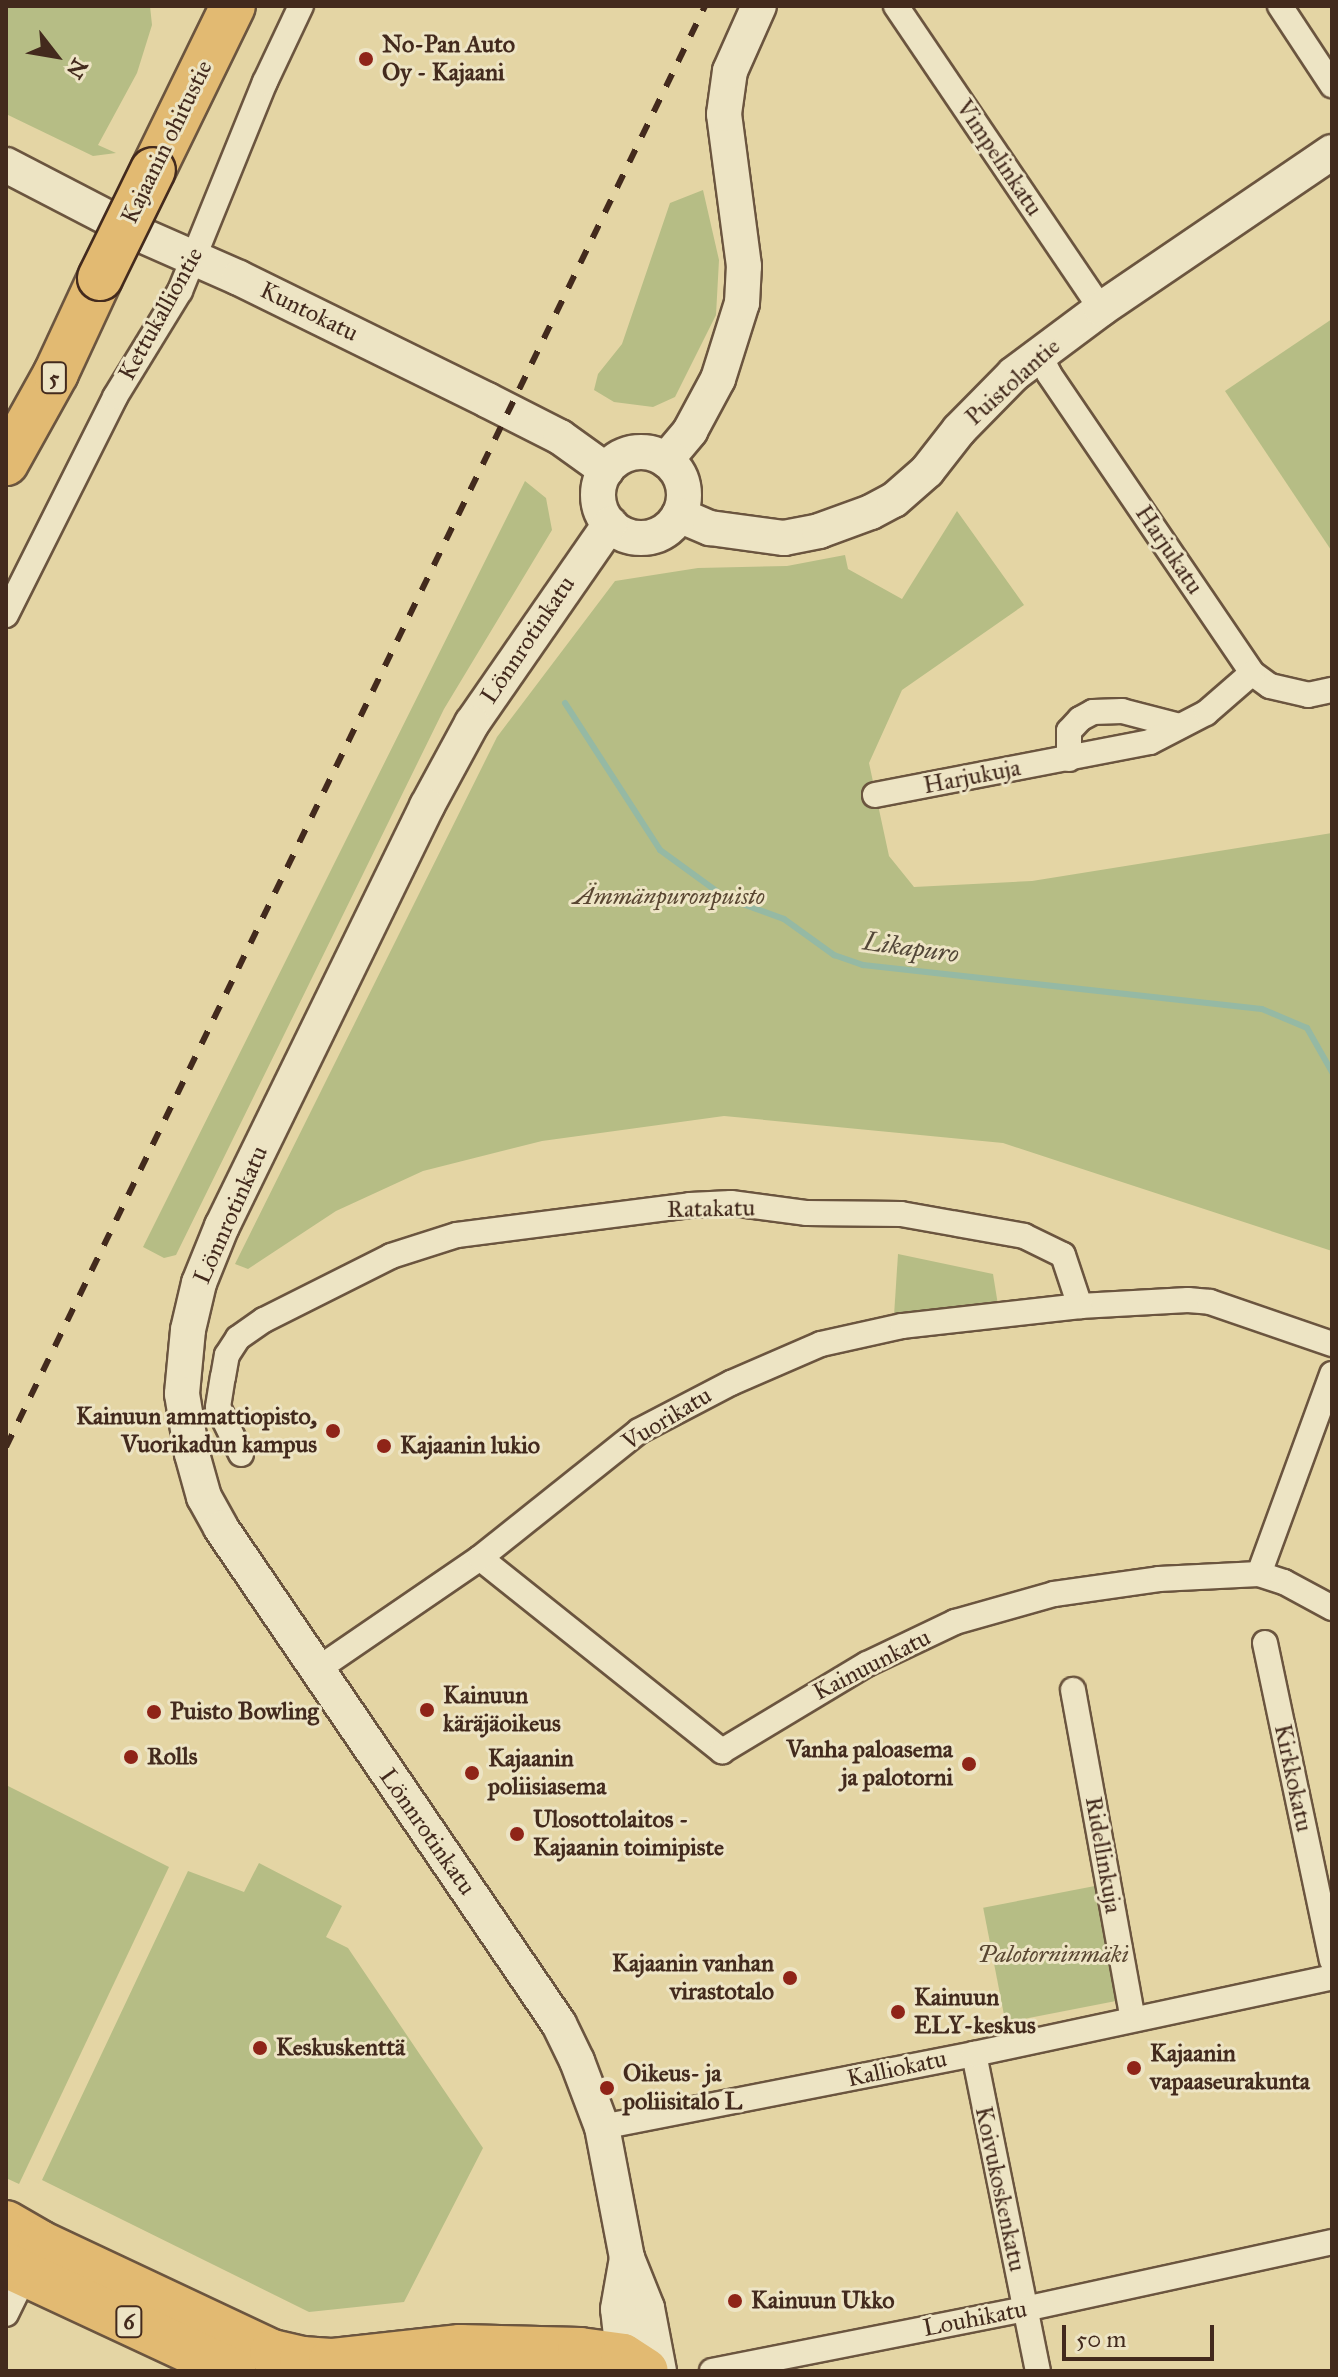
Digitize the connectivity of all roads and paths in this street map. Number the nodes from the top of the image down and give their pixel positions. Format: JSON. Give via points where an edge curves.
{"nodes":[{"id":1,"x":204,"y":6,"type":"edge"},
{"id":2,"x":233,"y":6,"type":"edge"},
{"id":3,"x":301,"y":6,"type":"edge"},
{"id":4,"x":759,"y":6,"type":"edge"},
{"id":5,"x":896,"y":6,"type":"edge"},
{"id":6,"x":1280,"y":6,"type":"edge"},
{"id":7,"x":1332,"y":85,"type":"edge"},
{"id":8,"x":1332,"y":152,"type":"edge"},
{"id":9,"x":6,"y":165,"type":"edge"},
{"id":10,"x":141,"y":165,"type":"junction"},
{"id":11,"x":195,"y":257,"type":"junction"},
{"id":12,"x":91,"y":279,"type":"junction"},
{"id":13,"x":1101,"y":309,"type":"junction"},
{"id":14,"x":1040,"y":356,"type":"junction"},
{"id":15,"x":6,"y":441,"type":"edge"},
{"id":16,"x":666,"y":460,"type":"junction"},
{"id":17,"x":6,"y":463,"type":"edge"},
{"id":18,"x":606,"y":470,"type":"junction"},
{"id":19,"x":679,"y":515,"type":"junction"},
{"id":20,"x":610,"y":524,"type":"junction"},
{"id":21,"x":6,"y":615,"type":"edge"},
{"id":22,"x":1252,"y":673,"type":"junction"},
{"id":23,"x":1332,"y":690,"type":"edge"},
{"id":24,"x":1180,"y":726,"type":"junction"},
{"id":25,"x":1069,"y":759,"type":"junction"},
{"id":26,"x":875,"y":795,"type":"dead end"},
{"id":27,"x":1080,"y":1306,"type":"junction"},
{"id":28,"x":1332,"y":1344,"type":"edge"},
{"id":29,"x":1332,"y":1374,"type":"edge"},
{"id":30,"x":241,"y":1454,"type":"dead end"},
{"id":31,"x":480,"y":1558,"type":"junction"},
{"id":32,"x":1259,"y":1574,"type":"junction"},
{"id":33,"x":1332,"y":1608,"type":"edge"},
{"id":34,"x":1265,"y":1643,"type":"dead end"},
{"id":35,"x":315,"y":1671,"type":"junction"},
{"id":36,"x":1073,"y":1690,"type":"dead end"},
{"id":37,"x":1332,"y":1960,"type":"edge"},
{"id":38,"x":1332,"y":1977,"type":"edge"},
{"id":39,"x":1133,"y":2019,"type":"junction"},
{"id":40,"x":974,"y":2054,"type":"junction"},
{"id":41,"x":602,"y":2127,"type":"junction"},
{"id":42,"x":1332,"y":2242,"type":"edge"},
{"id":43,"x":19,"y":2251,"type":"edge"},
{"id":44,"x":1025,"y":2309,"type":"junction"},
{"id":45,"x":6,"y":2314,"type":"edge"},
{"id":46,"x":638,"y":2367,"type":"edge"},
{"id":47,"x":233,"y":2371,"type":"edge"},
{"id":48,"x":712,"y":2371,"type":"edge"},
{"id":49,"x":1038,"y":2371,"type":"edge"}],
"edges":[{"from":1,"to":10,"type":"highway","name":"Kajaanin ohitustie","number":"5"},
{"from":2,"to":10,"type":"highway","name":"Kajaanin ohitustie","number":"5"},
{"from":3,"to":11,"type":"street","name":"Kettukalliontie"},
{"from":4,"to":16,"type":"street","via":[[730,71],[724,114],[744,266],[742,303],[718,379],[690,431]]},
{"from":5,"to":13,"type":"street","name":"Vimpelinkatu"},
{"from":6,"to":7,"type":"street"},
{"from":8,"to":13,"type":"street","name":"Puistolantie"},
{"from":9,"to":11,"type":"street","name":"Kuntokatu"},
{"from":10,"to":12,"type":"highway","name":"Kajaanin ohitustie","number":"5","bridge":true},
{"from":11,"to":18,"type":"street","name":"Kuntokatu","via":[[560,437]]},
{"from":11,"to":21,"type":"street","name":"Kettukalliontie","via":[[115,397]]},
{"from":12,"to":15,"type":"highway","number":"5"},
{"from":12,"to":17,"type":"highway","name":"Kajaanin ohitustie","number":"5","via":[[56,373]]},
{"from":13,"to":14,"type":"street","name":"Puistolantie"},
{"from":14,"to":19,"type":"street","name":"Puistolantie","via":[[988,398],[894,500],[852,521],[784,538],[710,528]]},
{"from":14,"to":22,"type":"street","name":"Harjukatu"},
{"from":16,"to":18,"type":"street","via":[[654,454],[627,454]]},
{"from":16,"to":19,"type":"street","via":[[684,491]]},
{"from":18,"to":20,"type":"street","via":[[598,498]]},
{"from":19,"to":20,"type":"street","via":[[660,534],[647,538],[633,537]]},
{"from":20,"to":35,"type":"street","name":"Lönnrotinkatu","via":[[465,737],[263,1142],[199,1283],[182,1394],[204,1497]]},
{"from":22,"to":23,"type":"street","name":"Harjukatu","via":[[1270,686],[1308,695]]},
{"from":22,"to":24,"type":"street","name":"Harjukuja","via":[[1206,713]]},
{"from":24,"to":25,"type":"street","name":"Harjukuja","via":[[1150,742]]},
{"from":24,"to":25,"type":"street","via":[[1122,711],[1093,712],[1069,731]]},
{"from":25,"to":26,"type":"street","name":"Harjukuja"},
{"from":27,"to":28,"type":"street","via":[[1210,1302]]},
{"from":27,"to":30,"type":"street","name":"Ratakatu","via":[[1063,1255],[1050,1246],[1024,1236],[901,1214],[807,1213],[731,1203],[457,1235],[339,1279],[238,1338],[227,1355],[218,1407]]},
{"from":27,"to":31,"type":"street","name":"Vuorikatu","via":[[902,1326],[821,1344],[639,1431]]},
{"from":29,"to":32,"type":"street"},
{"from":31,"to":32,"type":"street","name":"Kainuunkatu","via":[[722,1751],[846,1674],[955,1622],[1054,1594],[1159,1579]]},
{"from":31,"to":35,"type":"street","name":"Vuorikatu"},
{"from":32,"to":33,"type":"street","name":"Kainuunkatu"},
{"from":34,"to":37,"type":"street","name":"Kirkkokatu"},
{"from":35,"to":41,"type":"street","name":"Lönnrotinkatu","via":[[559,2024]]},
{"from":36,"to":39,"type":"street","name":"Ridellinkuja"},
{"from":38,"to":39,"type":"street","name":"Kalliokatu"},
{"from":39,"to":40,"type":"street","name":"Kalliokatu"},
{"from":40,"to":41,"type":"street","name":"Kalliokatu"},
{"from":40,"to":44,"type":"street","name":"Koivukoskenkatu"},
{"from":41,"to":46,"type":"street","name":"Lönnrotinkatu","via":[[627,2258],[618,2309]]},
{"from":42,"to":44,"type":"street","name":"Louhikatu"},
{"from":43,"to":45,"type":"street"},
{"from":43,"to":46,"type":"highway","number":"6","via":[[272,2352],[302,2359],[331,2361],[460,2347],[580,2350]]},
{"from":43,"to":47,"type":"highway","number":"6"},
{"from":44,"to":48,"type":"street","name":"Louhikatu"},
{"from":44,"to":49,"type":"street","name":"Koivukoskenkatu"}]}
